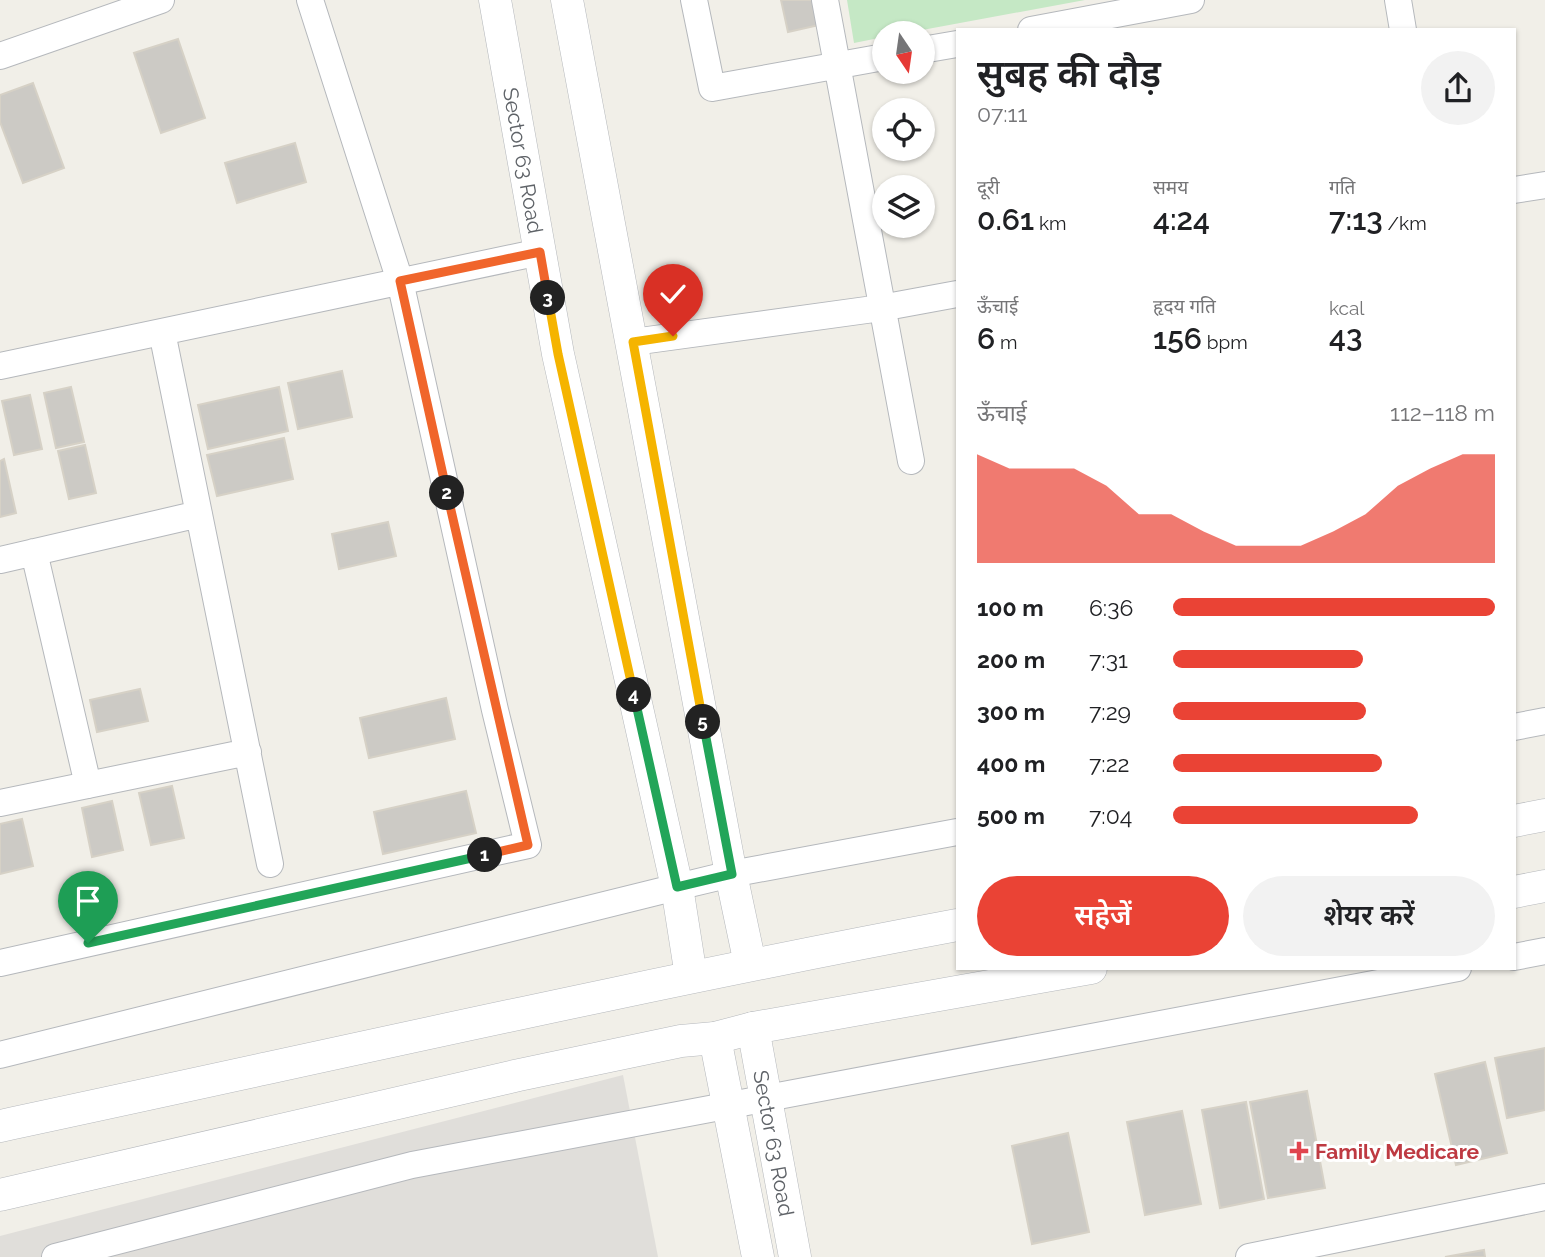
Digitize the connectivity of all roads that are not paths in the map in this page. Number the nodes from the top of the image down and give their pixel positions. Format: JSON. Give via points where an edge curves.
{"nodes":[{"id":1,"x":161,"y":0,"type":"edge"},
{"id":2,"x":310,"y":0,"type":"edge"},
{"id":3,"x":495,"y":0,"type":"edge"},
{"id":4,"x":566,"y":0,"type":"edge"},
{"id":5,"x":694,"y":0,"type":"edge"},
{"id":6,"x":825,"y":0,"type":"edge"},
{"id":7,"x":1191,"y":0,"type":"edge"},
{"id":8,"x":1398,"y":0,"type":"edge"},
{"id":9,"x":1061,"y":12,"type":"edge"},
{"id":10,"x":1034,"y":28,"type":"edge"},
{"id":11,"x":1403,"y":28,"type":"edge"},
{"id":12,"x":956,"y":44,"type":"edge"},
{"id":13,"x":935,"y":48,"type":"edge"},
{"id":14,"x":0,"y":57,"type":"edge"},
{"id":15,"x":872,"y":59,"type":"edge"},
{"id":16,"x":837,"y":66,"type":"junction"},
{"id":17,"x":1545,"y":185,"type":"edge"},
{"id":18,"x":1516,"y":190,"type":"edge"},
{"id":19,"x":540,"y":252,"type":"junction"},
{"id":20,"x":400,"y":281,"type":"junction"},
{"id":21,"x":956,"y":294,"type":"edge"},
{"id":22,"x":881,"y":308,"type":"junction"},
{"id":23,"x":162,"y":332,"type":"junction"},
{"id":24,"x":633,"y":342,"type":"junction"},
{"id":25,"x":0,"y":366,"type":"edge"},
{"id":26,"x":911,"y":461,"type":"dead end"},
{"id":27,"x":199,"y":514,"type":"junction"},
{"id":28,"x":34,"y":552,"type":"junction"},
{"id":29,"x":0,"y":560,"type":"edge"},
{"id":30,"x":1545,"y":721,"type":"edge"},
{"id":31,"x":1516,"y":727,"type":"edge"},
{"id":32,"x":248,"y":752,"type":"junction"},
{"id":33,"x":88,"y":785,"type":"junction"},
{"id":34,"x":0,"y":803,"type":"edge"},
{"id":35,"x":1545,"y":815,"type":"edge"},
{"id":36,"x":1516,"y":821,"type":"edge"},
{"id":37,"x":956,"y":832,"type":"edge"},
{"id":38,"x":270,"y":864,"type":"dead end"},
{"id":39,"x":732,"y":874,"type":"junction"},
{"id":40,"x":1545,"y":886,"type":"edge"},
{"id":41,"x":677,"y":887,"type":"junction"},
{"id":42,"x":1516,"y":892,"type":"edge"},
{"id":43,"x":956,"y":925,"type":"edge"},
{"id":44,"x":1545,"y":951,"type":"edge"},
{"id":45,"x":1516,"y":957,"type":"edge"},
{"id":46,"x":0,"y":962,"type":"edge"},
{"id":47,"x":750,"y":964,"type":"junction"},
{"id":48,"x":1080,"y":970,"type":"edge"},
{"id":49,"x":1447,"y":970,"type":"edge"},
{"id":50,"x":691,"y":976,"type":"junction"},
{"id":51,"x":753,"y":1028,"type":"junction"},
{"id":52,"x":715,"y":1038,"type":"junction"},
{"id":53,"x":0,"y":1055,"type":"edge"},
{"id":54,"x":766,"y":1099,"type":"junction"},
{"id":55,"x":729,"y":1105,"type":"junction"},
{"id":56,"x":0,"y":1126,"type":"edge"},
{"id":57,"x":0,"y":1195,"type":"edge"},
{"id":58,"x":1545,"y":1197,"type":"edge"},
{"id":59,"x":1340,"y":1248,"type":"edge"},
{"id":60,"x":55,"y":1257,"type":"edge"},
{"id":61,"x":758,"y":1257,"type":"edge"},
{"id":62,"x":795,"y":1257,"type":"edge"},
{"id":63,"x":1249,"y":1257,"type":"edge"}],
"edges":[{"from":1,"to":14,"type":"street"},
{"from":2,"to":20,"type":"street"},
{"from":3,"to":19,"type":"street","name":"Sector 63 Road"},
{"from":4,"to":24,"type":"street"},
{"from":5,"to":16,"type":"street","via":[[712,88]]},
{"from":6,"to":16,"type":"street"},
{"from":7,"to":9,"type":"street"},
{"from":8,"to":11,"type":"street"},
{"from":9,"to":10,"type":"street"},
{"from":12,"to":13,"type":"street"},
{"from":15,"to":16,"type":"street"},
{"from":16,"to":22,"type":"street"},
{"from":17,"to":18,"type":"street"},
{"from":19,"to":20,"type":"street"},
{"from":19,"to":41,"type":"street","name":"Sector 63 Road","via":[[558,354]]},
{"from":20,"to":23,"type":"street"},
{"from":20,"to":46,"type":"street","via":[[528,845]]},
{"from":21,"to":22,"type":"street"},
{"from":22,"to":24,"type":"street"},
{"from":22,"to":26,"type":"street"},
{"from":23,"to":25,"type":"street"},
{"from":23,"to":27,"type":"street"},
{"from":24,"to":39,"type":"street"},
{"from":27,"to":28,"type":"street"},
{"from":27,"to":32,"type":"street"},
{"from":28,"to":29,"type":"street"},
{"from":28,"to":33,"type":"street"},
{"from":30,"to":31,"type":"street"},
{"from":32,"to":33,"type":"street"},
{"from":32,"to":38,"type":"street"},
{"from":33,"to":34,"type":"street"},
{"from":35,"to":36,"type":"street"},
{"from":37,"to":39,"type":"street"},
{"from":39,"to":41,"type":"street"},
{"from":39,"to":47,"type":"street"},
{"from":40,"to":42,"type":"street"},
{"from":41,"to":50,"type":"street","name":"Sector 63 Road"},
{"from":41,"to":53,"type":"street"},
{"from":43,"to":47,"type":"street"},
{"from":44,"to":45,"type":"street"},
{"from":47,"to":50,"type":"street"},
{"from":48,"to":51,"type":"street"},
{"from":49,"to":54,"type":"street"},
{"from":50,"to":56,"type":"street"},
{"from":51,"to":52,"type":"street"},
{"from":51,"to":54,"type":"street","name":"Sector 63 Road"},
{"from":52,"to":55,"type":"street","name":"Sector 63 Road"},
{"from":52,"to":57,"type":"street","via":[[532,1072]]},
{"from":54,"to":55,"type":"street"},
{"from":54,"to":62,"type":"street","name":"Sector 63 Road"},
{"from":55,"to":60,"type":"street","via":[[412,1165]]},
{"from":55,"to":61,"type":"street","name":"Sector 63 Road"},
{"from":58,"to":59,"type":"street"},
{"from":59,"to":63,"type":"street"}]}
